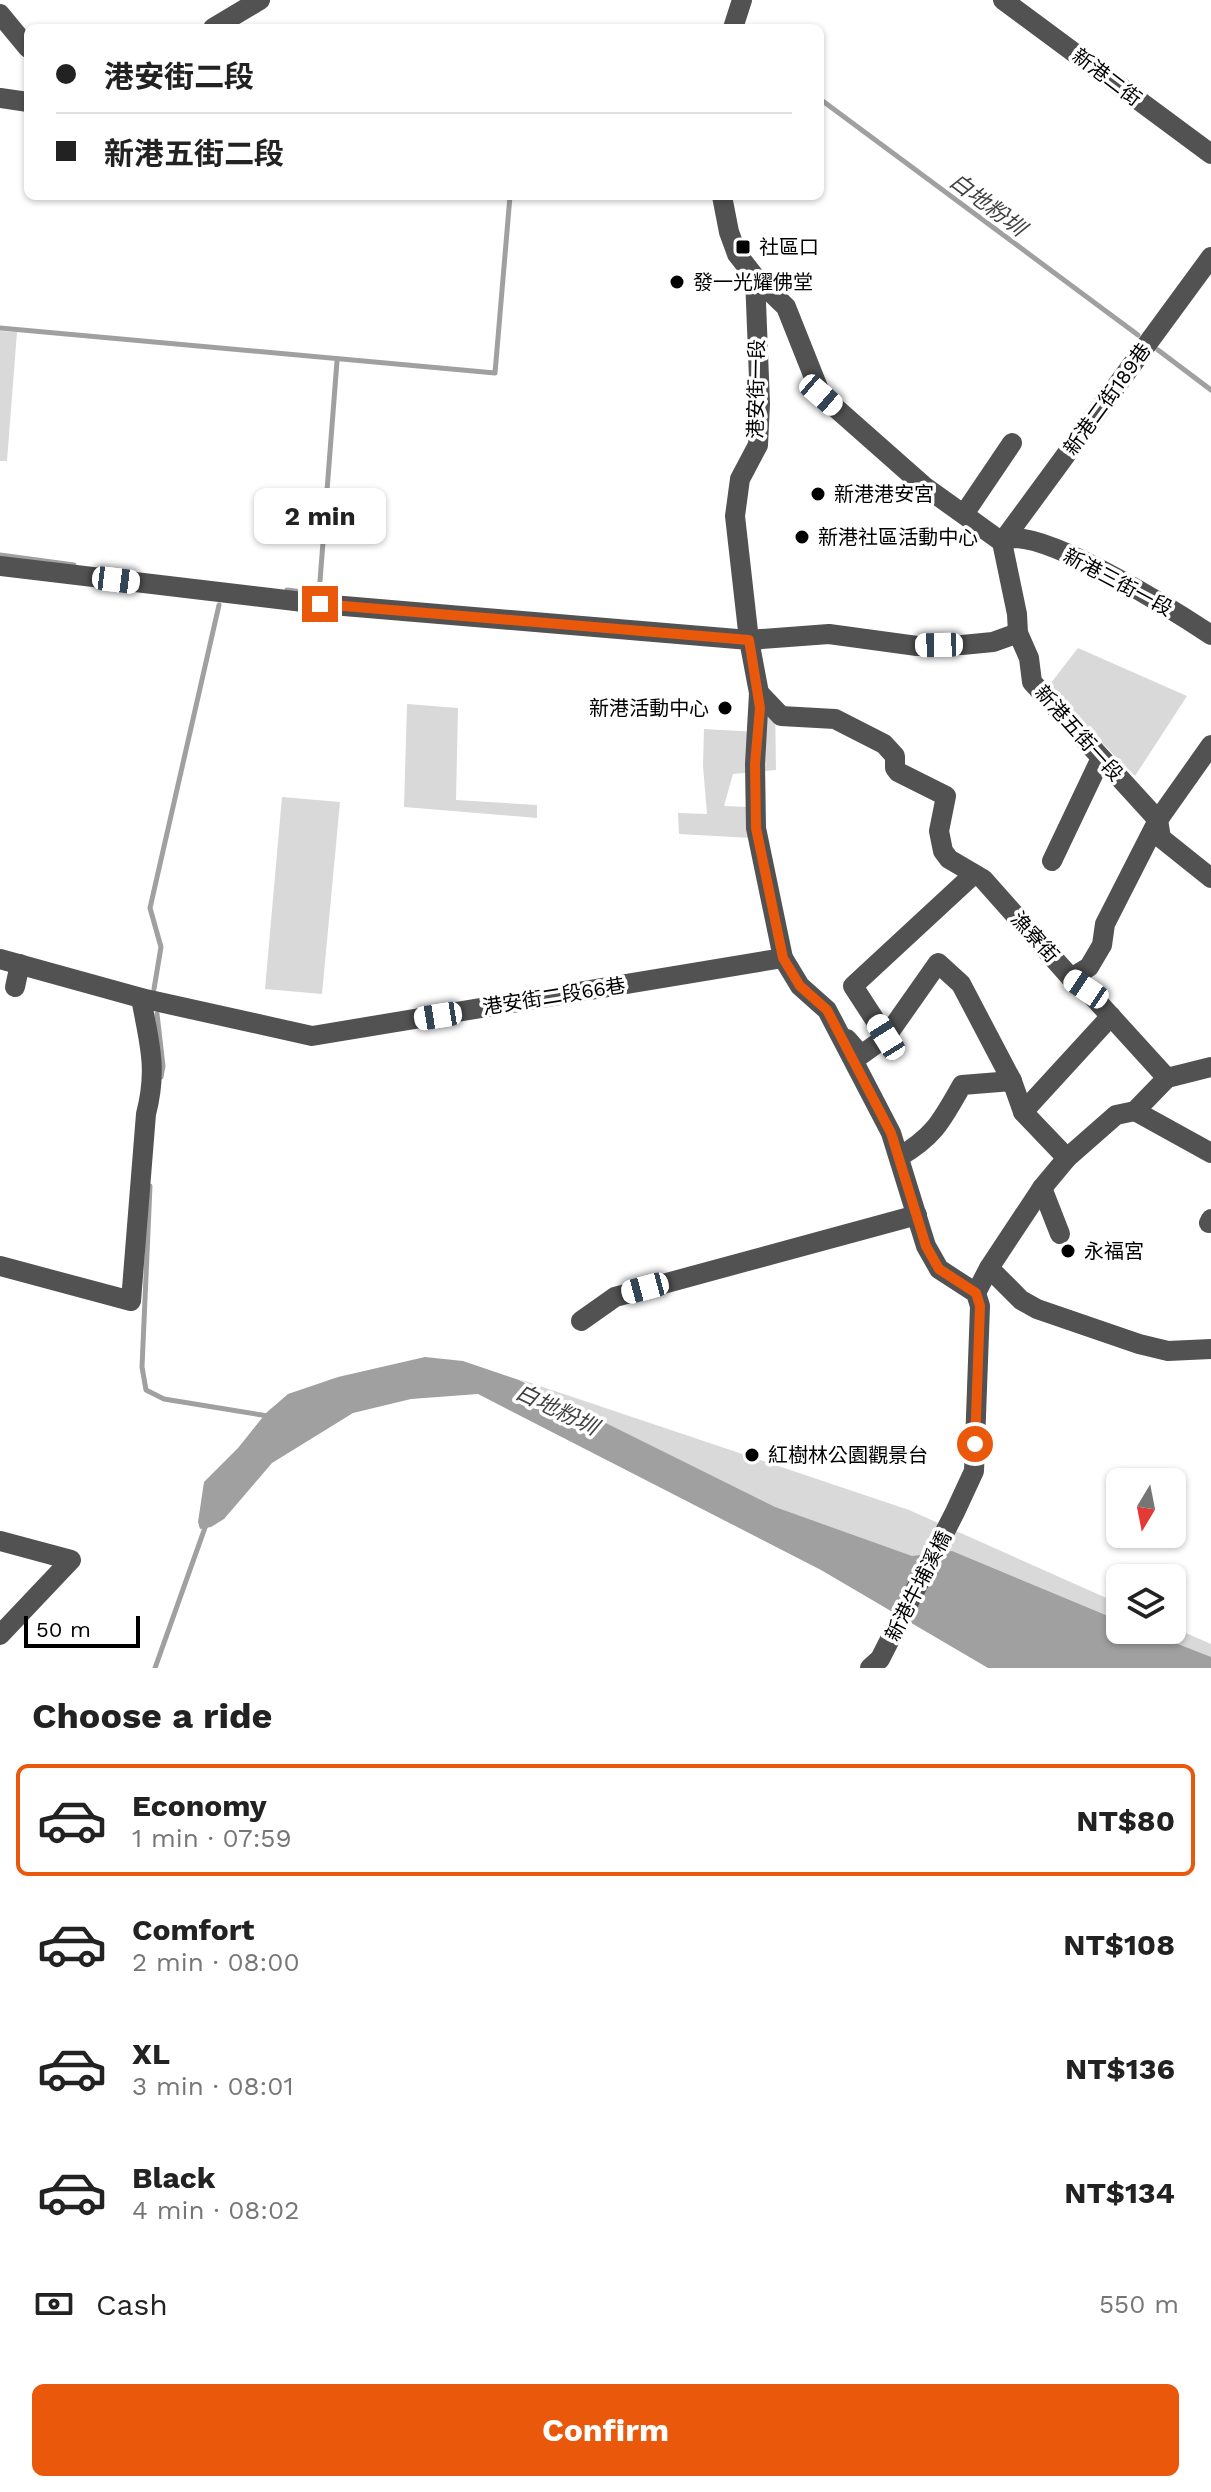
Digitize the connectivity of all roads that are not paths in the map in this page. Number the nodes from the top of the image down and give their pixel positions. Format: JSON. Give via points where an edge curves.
{"nodes":[{"id":1,"x":260,"y":0,"type":"edge"},
{"id":2,"x":742,"y":0,"type":"edge"},
{"id":3,"x":1003,"y":0,"type":"edge"},
{"id":4,"x":0,"y":14,"type":"edge"},
{"id":5,"x":220,"y":24,"type":"edge"},
{"id":6,"x":734,"y":24,"type":"edge"},
{"id":7,"x":24,"y":43,"type":"edge"},
{"id":8,"x":0,"y":98,"type":"edge"},
{"id":9,"x":24,"y":101,"type":"edge"},
{"id":10,"x":1211,"y":154,"type":"edge"},
{"id":11,"x":723,"y":200,"type":"edge"},
{"id":12,"x":1211,"y":257,"type":"edge"},
{"id":13,"x":755,"y":277,"type":"junction"},
{"id":14,"x":1012,"y":443,"type":"dead end"},
{"id":15,"x":964,"y":514,"type":"junction"},
{"id":16,"x":1002,"y":542,"type":"junction"},
{"id":17,"x":0,"y":566,"type":"edge"},
{"id":18,"x":1018,"y":633,"type":"junction"},
{"id":19,"x":1211,"y":635,"type":"edge"},
{"id":20,"x":749,"y":640,"type":"junction"},
{"id":21,"x":759,"y":693,"type":"junction"},
{"id":22,"x":1211,"y":745,"type":"edge"},
{"id":23,"x":1101,"y":758,"type":"junction"},
{"id":24,"x":1158,"y":820,"type":"junction"},
{"id":25,"x":1052,"y":861,"type":"dead end"},
{"id":26,"x":974,"y":874,"type":"junction"},
{"id":27,"x":1211,"y":878,"type":"edge"},
{"id":28,"x":783,"y":958,"type":"junction"},
{"id":29,"x":0,"y":959,"type":"edge"},
{"id":30,"x":20,"y":964,"type":"junction"},
{"id":31,"x":1071,"y":978,"type":"junction"},
{"id":32,"x":853,"y":986,"type":"junction"},
{"id":33,"x":15,"y":987,"type":"dead end"},
{"id":34,"x":141,"y":998,"type":"junction"},
{"id":35,"x":1111,"y":1016,"type":"junction"},
{"id":36,"x":832,"y":1019,"type":"junction"},
{"id":37,"x":886,"y":1037,"type":"junction"},
{"id":38,"x":1211,"y":1067,"type":"edge"},
{"id":39,"x":1167,"y":1078,"type":"junction"},
{"id":40,"x":1012,"y":1081,"type":"junction"},
{"id":41,"x":1135,"y":1111,"type":"junction"},
{"id":42,"x":1023,"y":1112,"type":"junction"},
{"id":43,"x":1211,"y":1153,"type":"edge"},
{"id":44,"x":899,"y":1157,"type":"junction"},
{"id":45,"x":1067,"y":1158,"type":"junction"},
{"id":46,"x":1042,"y":1188,"type":"junction"},
{"id":47,"x":917,"y":1215,"type":"junction"},
{"id":48,"x":1060,"y":1234,"type":"dead end"},
{"id":49,"x":0,"y":1266,"type":"edge"},
{"id":50,"x":989,"y":1268,"type":"junction"},
{"id":51,"x":976,"y":1293,"type":"junction"},
{"id":52,"x":581,"y":1321,"type":"dead end"},
{"id":53,"x":1211,"y":1349,"type":"edge"},
{"id":54,"x":0,"y":1541,"type":"edge"},
{"id":55,"x":0,"y":1635,"type":"edge"},
{"id":56,"x":882,"y":1665,"type":"edge"}],
"edges":[{"from":1,"to":5,"type":"street"},
{"from":2,"to":6,"type":"street"},
{"from":3,"to":10,"type":"street","name":"新港二街"},
{"from":4,"to":7,"type":"street"},
{"from":8,"to":9,"type":"street"},
{"from":11,"to":13,"type":"street","via":[[737,254]]},
{"from":12,"to":16,"type":"street","name":"新港二街189巷"},
{"from":13,"to":15,"type":"street","via":[[786,307],[821,395],[924,486]]},
{"from":13,"to":20,"type":"street","name":"港安街一段","via":[[758,445],[740,479],[735,516]]},
{"from":14,"to":15,"type":"street"},
{"from":15,"to":16,"type":"street"},
{"from":16,"to":18,"type":"street","name":"新港五街一段"},
{"from":16,"to":19,"type":"street","name":"新港三街一段","via":[[1014,538],[1057,549]]},
{"from":17,"to":20,"type":"street","via":[[320,604]]},
{"from":18,"to":20,"type":"street","via":[[962,645],[917,646],[829,634]]},
{"from":18,"to":23,"type":"street","name":"新港五街一段","via":[[1032,682]]},
{"from":20,"to":21,"type":"street","name":"港安街一段"},
{"from":21,"to":26,"type":"street","name":"漁寮街","via":[[781,716],[835,719],[889,748],[898,772],[946,796],[939,842],[949,859]]},
{"from":21,"to":28,"type":"street","name":"港安街一段","via":[[756,828]]},
{"from":22,"to":24,"type":"street"},
{"from":23,"to":24,"type":"street","name":"新港五街一段"},
{"from":23,"to":25,"type":"street"},
{"from":24,"to":27,"type":"street","name":"新港五街一段","via":[[1161,838]]},
{"from":24,"to":31,"type":"street","via":[[1105,924],[1102,945],[1089,967]]},
{"from":26,"to":31,"type":"street","name":"漁寮街"},
{"from":26,"to":32,"type":"street"},
{"from":28,"to":34,"type":"street","name":"港安街二段66巷","via":[[312,1036]]},
{"from":28,"to":36,"type":"street","via":[[800,986]]},
{"from":29,"to":30,"type":"street","name":"港安街二段66巷"},
{"from":30,"to":33,"type":"street"},
{"from":30,"to":34,"type":"street","name":"港安街二段66巷"},
{"from":31,"to":35,"type":"street","name":"漁寮街"},
{"from":32,"to":36,"type":"street"},
{"from":32,"to":37,"type":"street"},
{"from":34,"to":49,"type":"street","via":[[153,1087],[146,1114],[131,1301]]},
{"from":35,"to":39,"type":"street","name":"漁寮街"},
{"from":35,"to":42,"type":"street"},
{"from":36,"to":37,"type":"street","via":[[861,1055]]},
{"from":36,"to":44,"type":"street"},
{"from":37,"to":40,"type":"street","via":[[938,963],[961,984]]},
{"from":38,"to":39,"type":"street"},
{"from":39,"to":41,"type":"street"},
{"from":40,"to":42,"type":"street"},
{"from":40,"to":44,"type":"street","via":[[962,1085],[939,1127]]},
{"from":41,"to":43,"type":"street"},
{"from":41,"to":45,"type":"street","via":[[1116,1115]]},
{"from":42,"to":45,"type":"street"},
{"from":44,"to":47,"type":"street"},
{"from":45,"to":46,"type":"street"},
{"from":46,"to":48,"type":"street"},
{"from":46,"to":50,"type":"street"},
{"from":47,"to":51,"type":"street","via":[[939,1269]]},
{"from":47,"to":52,"type":"street","via":[[615,1297]]},
{"from":50,"to":51,"type":"street"},
{"from":50,"to":53,"type":"street","via":[[1037,1309],[1168,1351]]},
{"from":51,"to":56,"type":"street","name":"新港牛埔溪橋","via":[[980,1306],[974,1471]]},
{"from":54,"to":55,"type":"street","via":[[71,1560]]}]}
